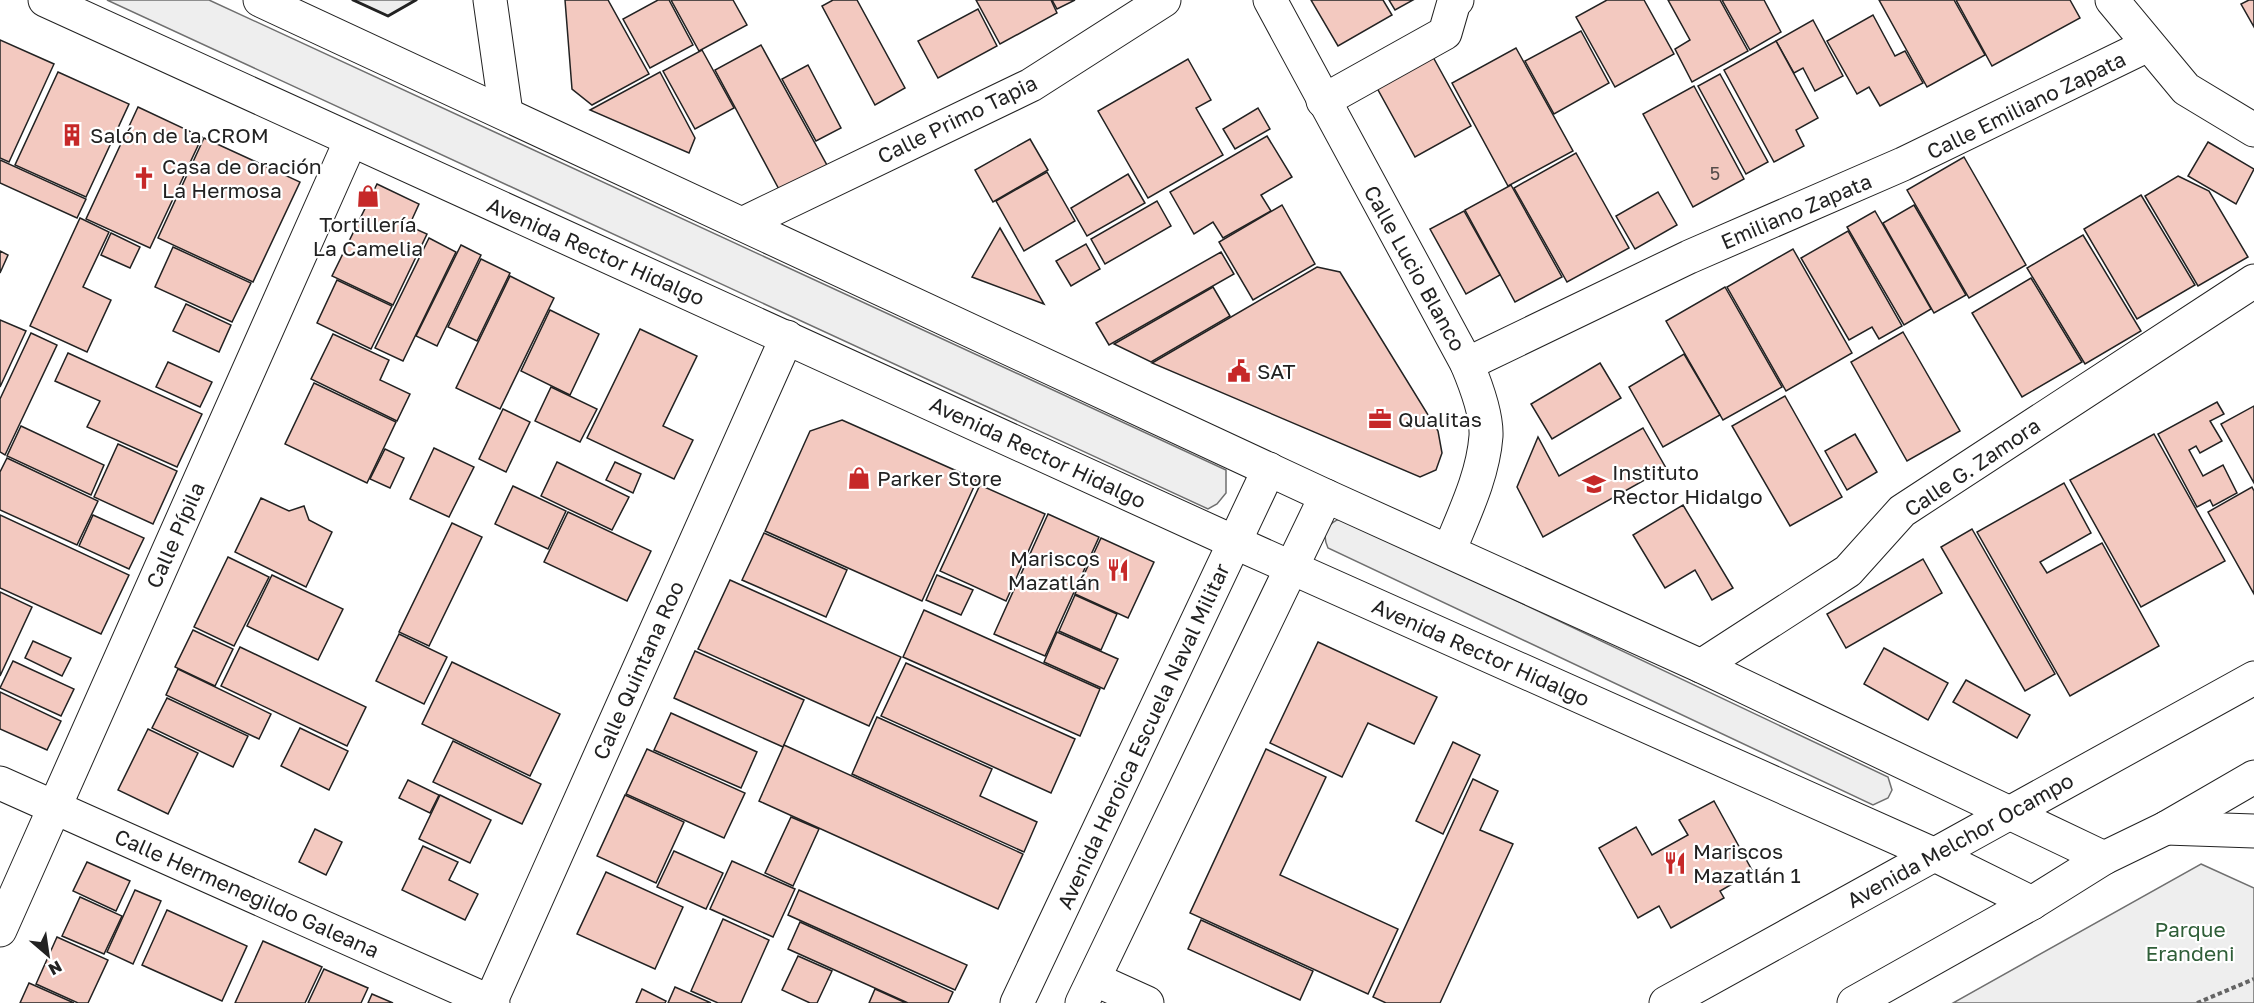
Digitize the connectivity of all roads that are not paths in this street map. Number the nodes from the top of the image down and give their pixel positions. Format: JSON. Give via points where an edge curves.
{"nodes":[{"id":1,"x":45,"y":0,"type":"edge"},
{"id":2,"x":260,"y":0,"type":"edge"},
{"id":3,"x":490,"y":0,"type":"edge"},
{"id":4,"x":1164,"y":0,"type":"edge"},
{"id":5,"x":1270,"y":0,"type":"edge"},
{"id":6,"x":1457,"y":0,"type":"edge"},
{"id":7,"x":2127,"y":5,"type":"edge"},
{"id":8,"x":2148,"y":45,"type":"junction"},
{"id":9,"x":1323,"y":101,"type":"junction"},
{"id":10,"x":506,"y":113,"type":"junction"},
{"id":11,"x":2254,"y":130,"type":"edge"},
{"id":12,"x":351,"y":140,"type":"junction"},
{"id":13,"x":1903,"y":164,"type":"joint"},
{"id":14,"x":742,"y":224,"type":"junction"},
{"id":15,"x":2254,"y":281,"type":"edge"},
{"id":16,"x":787,"y":337,"type":"junction"},
{"id":17,"x":1467,"y":364,"type":"junction"},
{"id":18,"x":1269,"y":469,"type":"junction"},
{"id":19,"x":1326,"y":495,"type":"junction"},
{"id":20,"x":1234,"y":542,"type":"junction"},
{"id":21,"x":1449,"y":551,"type":"junction"},
{"id":22,"x":1293,"y":568,"type":"junction"},
{"id":23,"x":1701,"y":666,"type":"junction"},
{"id":24,"x":2254,"y":678,"type":"edge"},
{"id":25,"x":2254,"y":777,"type":"edge"},
{"id":26,"x":0,"y":783,"type":"edge"},
{"id":27,"x":54,"y":807,"type":"junction"},
{"id":28,"x":2011,"y":812,"type":"junction"},
{"id":29,"x":2166,"y":828,"type":"junction"},
{"id":30,"x":2254,"y":831,"type":"edge"},
{"id":31,"x":1933,"y":854,"type":"junction"},
{"id":32,"x":2104,"y":858,"type":"junction"},
{"id":33,"x":2032,"y":903,"type":"junction"},
{"id":34,"x":0,"y":930,"type":"edge"},
{"id":35,"x":1088,"y":991,"type":"edge"},
{"id":36,"x":491,"y":1003,"type":"edge"},
{"id":37,"x":1017,"y":1003,"type":"edge"},
{"id":38,"x":1147,"y":1003,"type":"edge"},
{"id":39,"x":1666,"y":1003,"type":"edge"},
{"id":40,"x":1854,"y":1003,"type":"edge"}],
"edges":[{"from":1,"to":12,"type":"street","name":"Avenida Rector Hidalgo"},
{"from":2,"to":10,"type":"street"},
{"from":3,"to":10,"type":"street"},
{"from":4,"to":14,"type":"street","name":"Calle Primo Tapia","via":[[1031,85]]},
{"from":5,"to":9,"type":"street","name":"Calle Lucio Blanco"},
{"from":6,"to":9,"type":"street","via":[[1445,33]]},
{"from":7,"to":8,"type":"street"},
{"from":8,"to":11,"type":"street","via":[[2186,88]]},
{"from":8,"to":13,"type":"street","name":"Calle Emiliano Zapata"},
{"from":9,"to":17,"type":"street","name":"Calle Lucio Blanco"},
{"from":10,"to":14,"type":"street"},
{"from":12,"to":16,"type":"street","name":"Avenida Rector Hidalgo"},
{"from":12,"to":27,"type":"street","name":"Calle Pípila"},
{"from":13,"to":17,"type":"street","name":"Emiliano Zapata","via":[[1689,257]]},
{"from":14,"to":18,"type":"street"},
{"from":15,"to":23,"type":"street","name":"Calle G. Zamora","via":[[1902,511],[1848,571]]},
{"from":16,"to":20,"type":"street","name":"Avenida Rector Hidalgo"},
{"from":16,"to":36,"type":"street","name":"Calle Quintana Roo"},
{"from":17,"to":21,"type":"street","name":"Calle Lucio Blanco","via":[[1486,434],[1476,485]]},
{"from":18,"to":19,"type":"street"},
{"from":18,"to":20,"type":"street","name":"Avenida Heroica Escuela Naval Militar"},
{"from":19,"to":21,"type":"street"},
{"from":19,"to":22,"type":"street"},
{"from":20,"to":22,"type":"street","name":"Avenida Rector Hidalgo"},
{"from":20,"to":37,"type":"street","name":"Avenida Heroica Escuela Naval Militar"},
{"from":21,"to":23,"type":"street"},
{"from":22,"to":31,"type":"street","name":"Avenida Rector Hidalgo"},
{"from":22,"to":35,"type":"street"},
{"from":23,"to":28,"type":"street"},
{"from":24,"to":28,"type":"street","name":"Avenida Melchor Ocampo"},
{"from":25,"to":29,"type":"street"},
{"from":26,"to":27,"type":"street","name":"Calle Hermenegildo Galeana"},
{"from":27,"to":34,"type":"street","name":"Calle Pípila"},
{"from":27,"to":36,"type":"street","name":"Calle Hermenegildo Galeana"},
{"from":28,"to":31,"type":"street","name":"Avenida Melchor Ocampo"},
{"from":28,"to":32,"type":"street"},
{"from":29,"to":30,"type":"street"},
{"from":29,"to":32,"type":"street"},
{"from":31,"to":33,"type":"street","name":"Avenida Rector Hidalgo"},
{"from":31,"to":39,"type":"street","name":"Avenida Melchor Ocampo"},
{"from":32,"to":33,"type":"street"},
{"from":33,"to":40,"type":"street"},
{"from":35,"to":38,"type":"street"}]}
